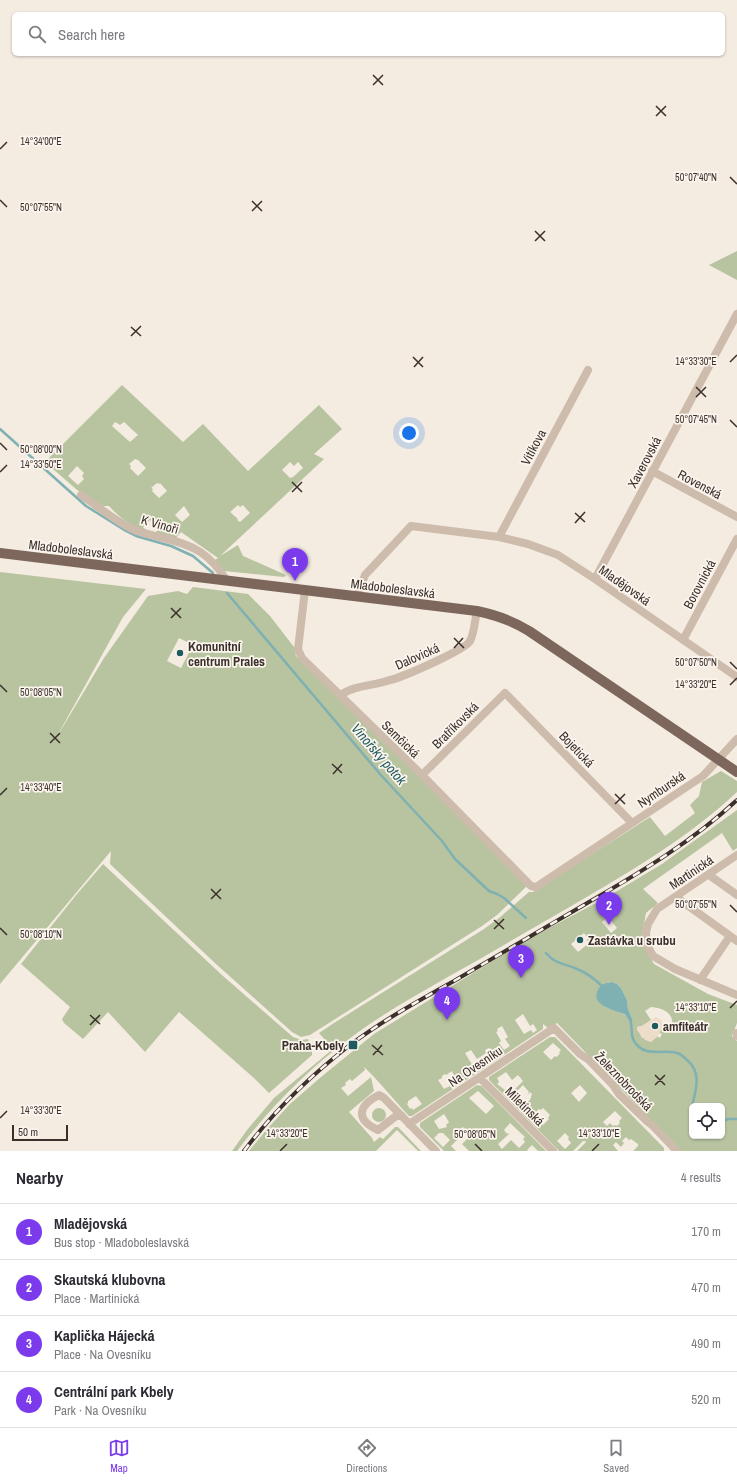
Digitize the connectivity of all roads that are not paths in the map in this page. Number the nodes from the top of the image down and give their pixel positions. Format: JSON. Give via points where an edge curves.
{"nodes":[{"id":1,"x":737,"y":314,"type":"edge"},
{"id":2,"x":588,"y":370,"type":"dead end"},
{"id":3,"x":652,"y":472,"type":"junction"},
{"id":4,"x":81,"y":495,"type":"dead end"},
{"id":5,"x":737,"y":517,"type":"edge"},
{"id":6,"x":499,"y":537,"type":"junction"},
{"id":7,"x":737,"y":539,"type":"edge"},
{"id":8,"x":0,"y":553,"type":"edge"},
{"id":9,"x":595,"y":579,"type":"junction"},
{"id":10,"x":227,"y":581,"type":"junction"},
{"id":11,"x":305,"y":590,"type":"junction"},
{"id":12,"x":357,"y":597,"type":"junction"},
{"id":13,"x":477,"y":611,"type":"junction"},
{"id":14,"x":683,"y":640,"type":"junction"},
{"id":15,"x":737,"y":678,"type":"edge"},
{"id":16,"x":505,"y":692,"type":"joint"},
{"id":17,"x":341,"y":695,"type":"junction"},
{"id":18,"x":737,"y":739,"type":"edge"},
{"id":19,"x":718,"y":760,"type":"junction"},
{"id":20,"x":737,"y":772,"type":"edge"},
{"id":21,"x":422,"y":775,"type":"junction"},
{"id":22,"x":632,"y":823,"type":"junction"},
{"id":23,"x":736,"y":856,"type":"edge"},
{"id":24,"x":709,"y":875,"type":"junction"},
{"id":25,"x":531,"y":886,"type":"joint"},
{"id":26,"x":737,"y":895,"type":"edge"},
{"id":27,"x":676,"y":897,"type":"junction"},
{"id":28,"x":734,"y":938,"type":"edge"},
{"id":29,"x":700,"y":980,"type":"junction"},
{"id":30,"x":737,"y":995,"type":"edge"},
{"id":31,"x":554,"y":1028,"type":"joint"},
{"id":32,"x":480,"y":1078,"type":"junction"},
{"id":33,"x":402,"y":1116,"type":"junction"},
{"id":34,"x":409,"y":1124,"type":"junction"},
{"id":35,"x":674,"y":1150,"type":"edge"},
{"id":36,"x":436,"y":1151,"type":"edge"},
{"id":37,"x":553,"y":1151,"type":"edge"}],
"edges":[{"from":1,"to":3,"type":"street","name":"Xaverovská"},
{"from":2,"to":6,"type":"street","name":"Vitíkova"},
{"from":3,"to":5,"type":"street","name":"Rovenská"},
{"from":3,"to":9,"type":"street","name":"Xaverovská"},
{"from":4,"to":10,"type":"street","name":"K Vinoři","via":[[130,528],[188,545],[204,553],[219,568]]},
{"from":6,"to":9,"type":"street","name":"Mladějovská","via":[[558,555]]},
{"from":6,"to":12,"type":"street","name":"Mladějovská","via":[[411,526],[365,575]]},
{"from":7,"to":14,"type":"street","name":"Borovnická"},
{"from":8,"to":10,"type":"main road","name":"Mladoboleslavská"},
{"from":9,"to":14,"type":"street","name":"Mladějovská"},
{"from":10,"to":11,"type":"main road","name":"Mladoboleslavská"},
{"from":11,"to":12,"type":"main road","name":"Mladoboleslavská"},
{"from":11,"to":17,"type":"street","name":"Semčická","via":[[299,654]]},
{"from":12,"to":13,"type":"main road","name":"Mladoboleslavská"},
{"from":13,"to":17,"type":"street","name":"Dalovická","via":[[470,642],[404,676],[346,691]]},
{"from":13,"to":19,"type":"main road","name":"Mladoboleslavská","via":[[508,620],[529,631]]},
{"from":14,"to":15,"type":"street","name":"Mladějovská"},
{"from":16,"to":21,"type":"street","name":"Bratříkovská"},
{"from":16,"to":22,"type":"street","name":"Bojetická"},
{"from":17,"to":21,"type":"street","name":"Semčická"},
{"from":18,"to":19,"type":"street","name":"Nymburská"},
{"from":19,"to":20,"type":"main road","name":"Mladoboleslavská"},
{"from":19,"to":22,"type":"street","name":"Nymburská","via":[[702,776]]},
{"from":21,"to":25,"type":"street","name":"Semčická"},
{"from":22,"to":25,"type":"street","name":"Nymburská","via":[[536,887]]},
{"from":23,"to":24,"type":"street","name":"Martinická"},
{"from":24,"to":26,"type":"street"},
{"from":24,"to":27,"type":"street","name":"Martinická"},
{"from":27,"to":28,"type":"street"},
{"from":27,"to":29,"type":"street","name":"Martinická","via":[[657,909],[652,917],[646,933],[647,945],[653,956]]},
{"from":28,"to":29,"type":"street"},
{"from":29,"to":30,"type":"street","name":"Martinická"},
{"from":31,"to":32,"type":"street","name":"Na Ovesníku"},
{"from":31,"to":35,"type":"street","name":"Železnobrodská","via":[[589,1060]]},
{"from":32,"to":34,"type":"street","name":"Na Ovesníku"},
{"from":32,"to":37,"type":"street","name":"Miletínská"},
{"from":33,"to":33,"type":"street","via":[[379,1095],[369,1100],[362,1111],[367,1124],[378,1130],[396,1116]]},
{"from":33,"to":34,"type":"street"},
{"from":34,"to":36,"type":"street"}]}
